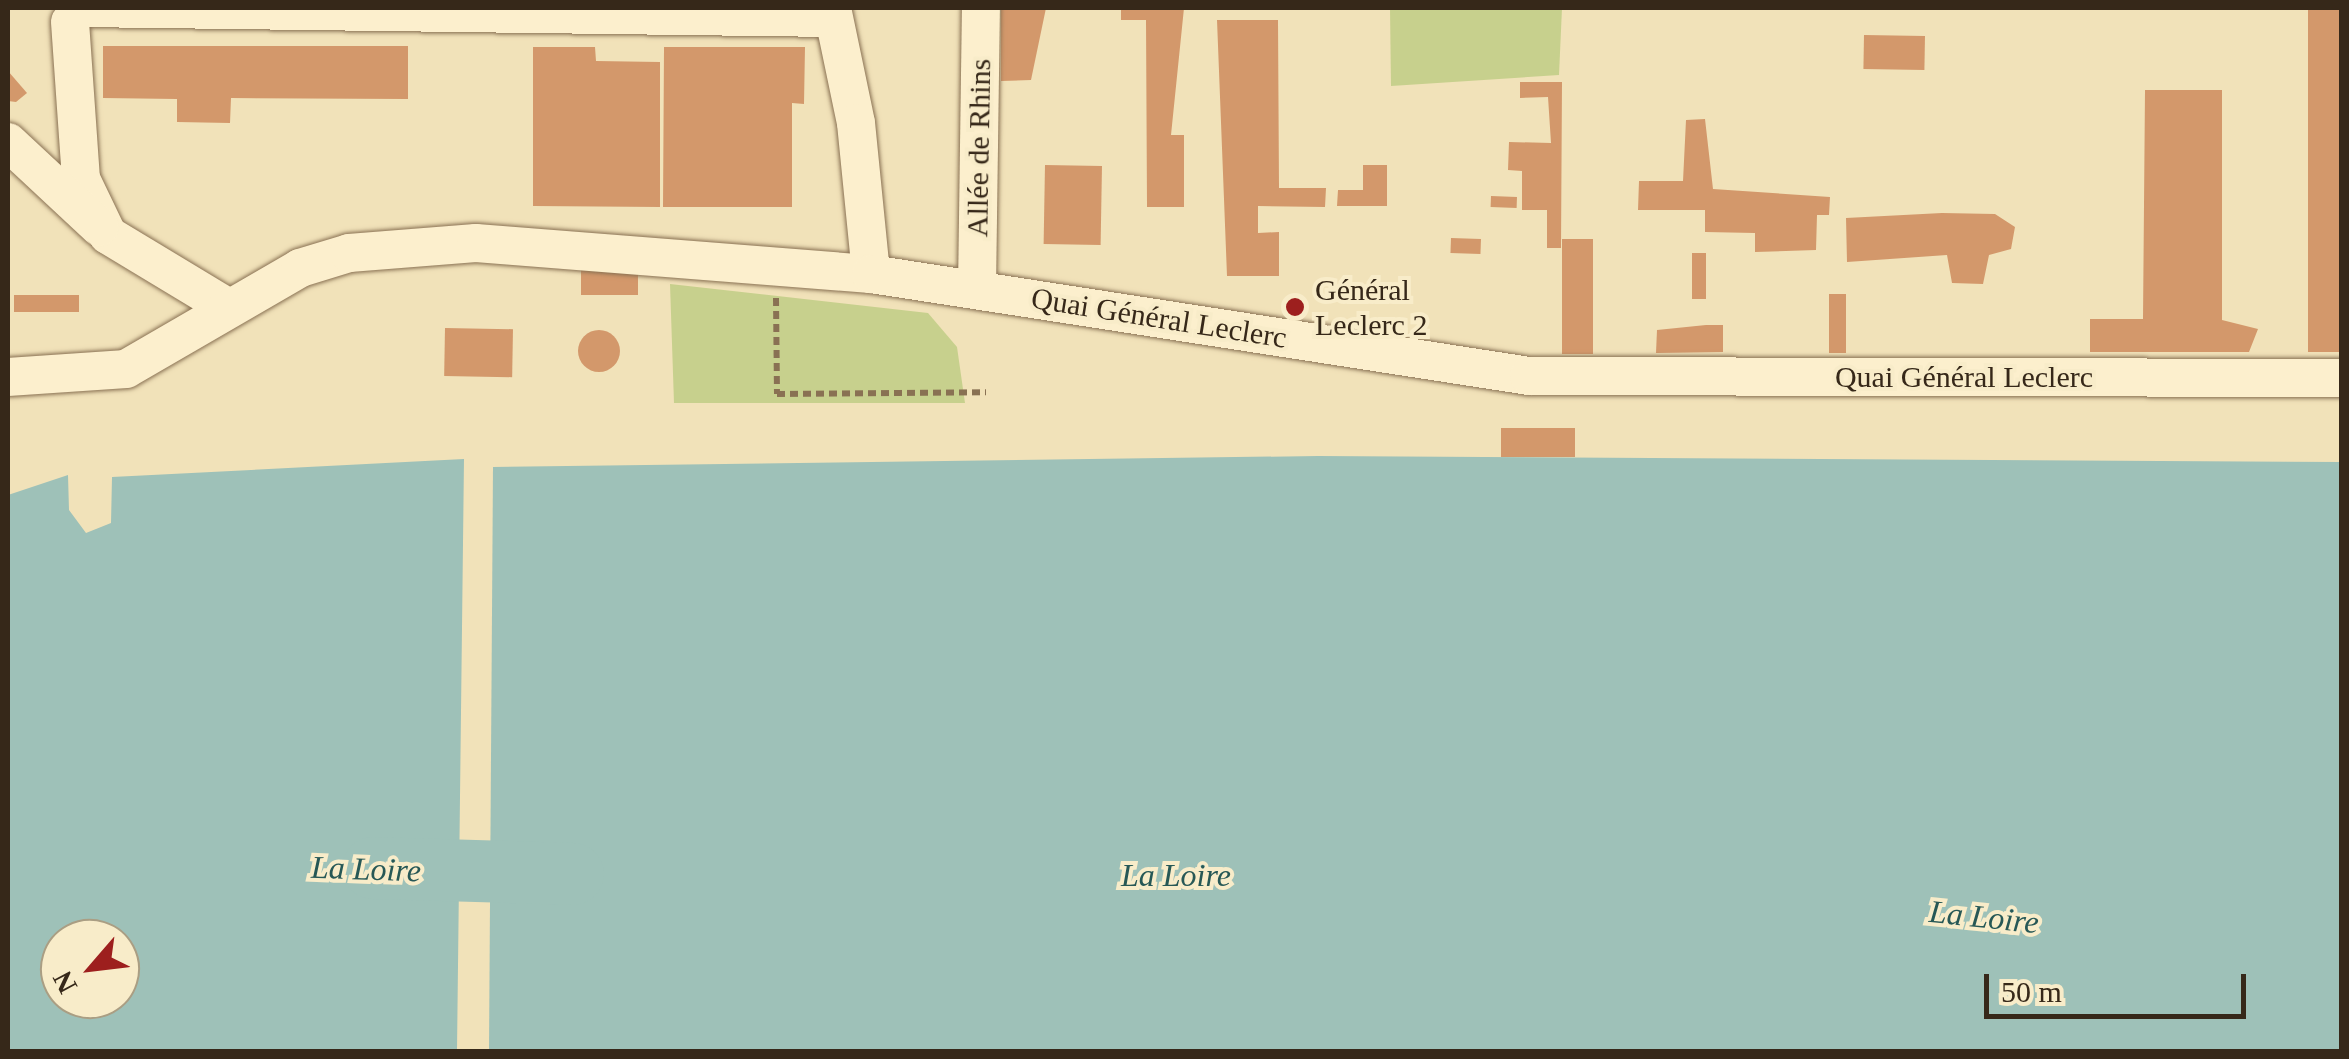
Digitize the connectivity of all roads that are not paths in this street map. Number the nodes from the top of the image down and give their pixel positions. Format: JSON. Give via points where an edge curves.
{"nodes":[{"id":1,"x":981,"y":8,"type":"edge"},
{"id":2,"x":407,"y":11,"type":"edge"},
{"id":3,"x":832,"y":13,"type":"edge"},
{"id":4,"x":75,"y":15,"type":"edge"},
{"id":5,"x":8,"y":142,"type":"edge"},
{"id":6,"x":108,"y":235,"type":"junction"},
{"id":7,"x":870,"y":274,"type":"junction"},
{"id":8,"x":977,"y":289,"type":"junction"},
{"id":9,"x":229,"y":308,"type":"junction"},
{"id":10,"x":8,"y":378,"type":"edge"},
{"id":11,"x":2342,"y":378,"type":"edge"}],
"edges":[{"from":1,"to":8,"type":"street","name":"Allée de Rhins"},
{"from":2,"to":3,"type":"street"},
{"from":2,"to":4,"type":"street"},
{"from":3,"to":7,"type":"street","via":[[856,123]]},
{"from":4,"to":6,"type":"street","via":[[81,179]]},
{"from":5,"to":6,"type":"street"},
{"from":6,"to":9,"type":"street"},
{"from":7,"to":8,"type":"street","name":"Quai Général Leclerc"},
{"from":7,"to":9,"type":"street","name":"Quai Général Leclerc","via":[[476,244],[385,250],[300,268]]},
{"from":8,"to":11,"type":"street","name":"Quai Général Leclerc","via":[[1529,376]]},
{"from":9,"to":10,"type":"street","name":"Quai Général Leclerc","via":[[181,345],[126,369]]}]}
